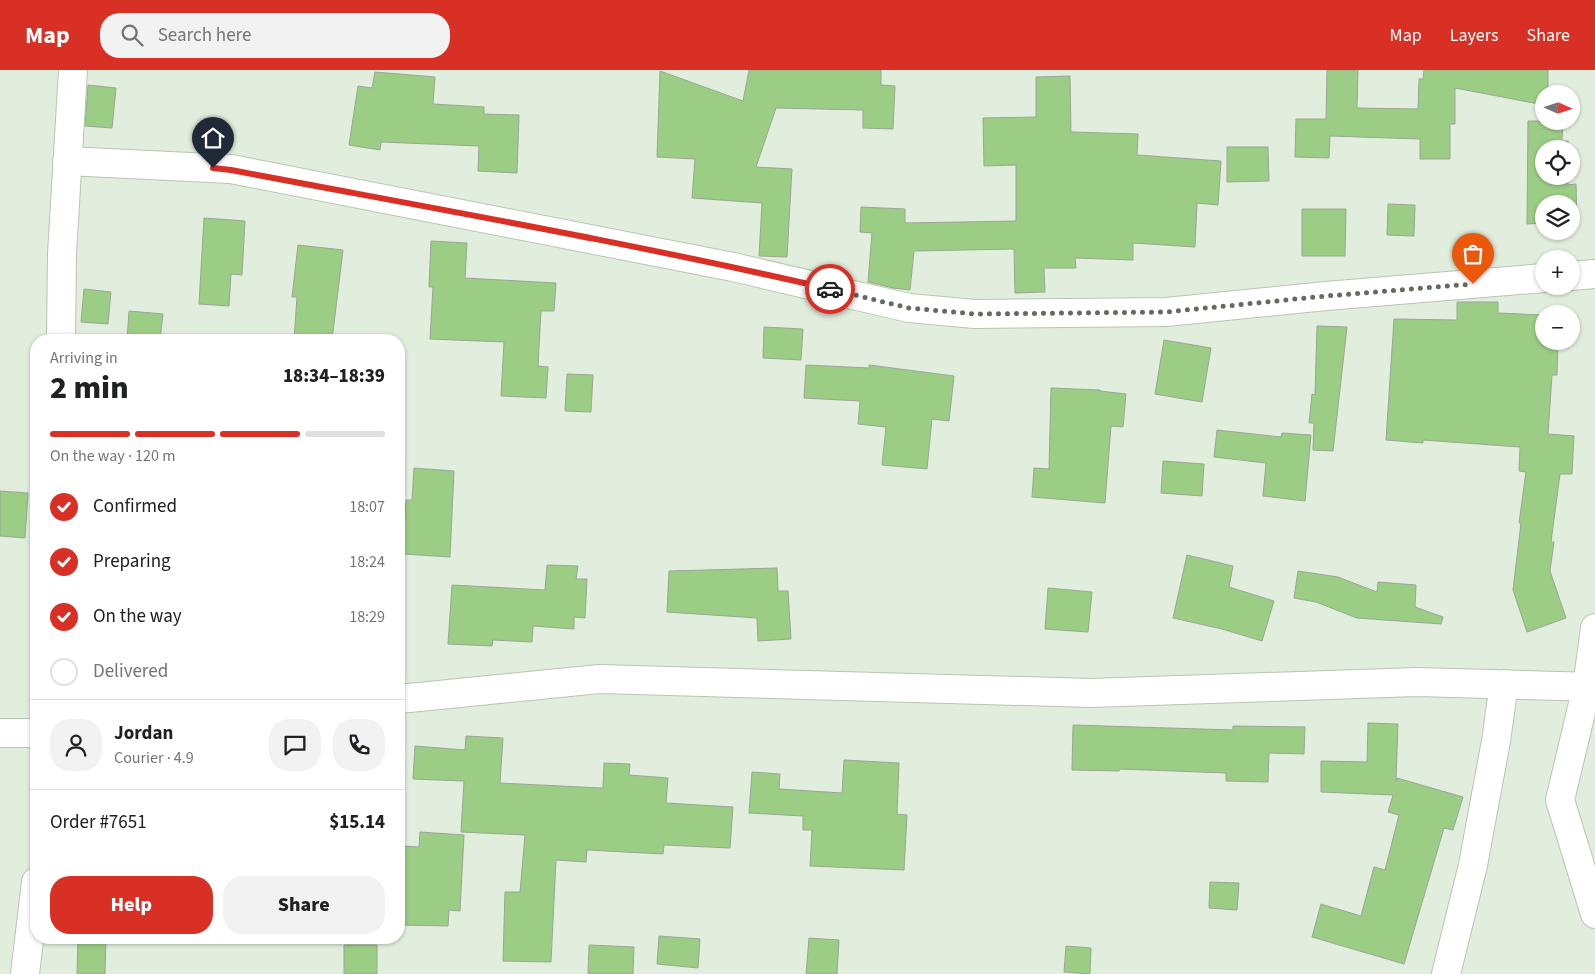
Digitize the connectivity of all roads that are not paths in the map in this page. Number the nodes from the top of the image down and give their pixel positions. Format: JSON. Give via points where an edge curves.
{"nodes":[{"id":1,"x":73,"y":70,"type":"edge"},
{"id":2,"x":67,"y":161,"type":"junction"},
{"id":3,"x":1595,"y":274,"type":"edge"},
{"id":4,"x":1580,"y":275,"type":"edge"},
{"id":5,"x":1535,"y":279,"type":"edge"},
{"id":6,"x":61,"y":334,"type":"edge"},
{"id":7,"x":1595,"y":628,"type":"edge"},
{"id":8,"x":1504,"y":684,"type":"junction"},
{"id":9,"x":1591,"y":687,"type":"edge"},
{"id":10,"x":405,"y":698,"type":"edge"},
{"id":11,"x":0,"y":733,"type":"edge"},
{"id":12,"x":30,"y":733,"type":"edge"},
{"id":13,"x":1595,"y":914,"type":"edge"},
{"id":14,"x":30,"y":932,"type":"edge"},
{"id":15,"x":25,"y":974,"type":"edge"},
{"id":16,"x":1446,"y":974,"type":"edge"}],
"edges":[{"from":1,"to":2,"type":"street"},
{"from":2,"to":5,"type":"street","via":[[231,170],[733,267],[909,308],[975,314],[1166,312]]},
{"from":2,"to":6,"type":"street"},
{"from":3,"to":4,"type":"street"},
{"from":7,"to":9,"type":"street"},
{"from":8,"to":9,"type":"street"},
{"from":8,"to":10,"type":"street","via":[[1416,682],[1091,694],[599,679]]},
{"from":8,"to":16,"type":"street","via":[[1473,865]]},
{"from":9,"to":13,"type":"street","via":[[1560,800]]},
{"from":11,"to":12,"type":"street"},
{"from":14,"to":15,"type":"street"}]}
